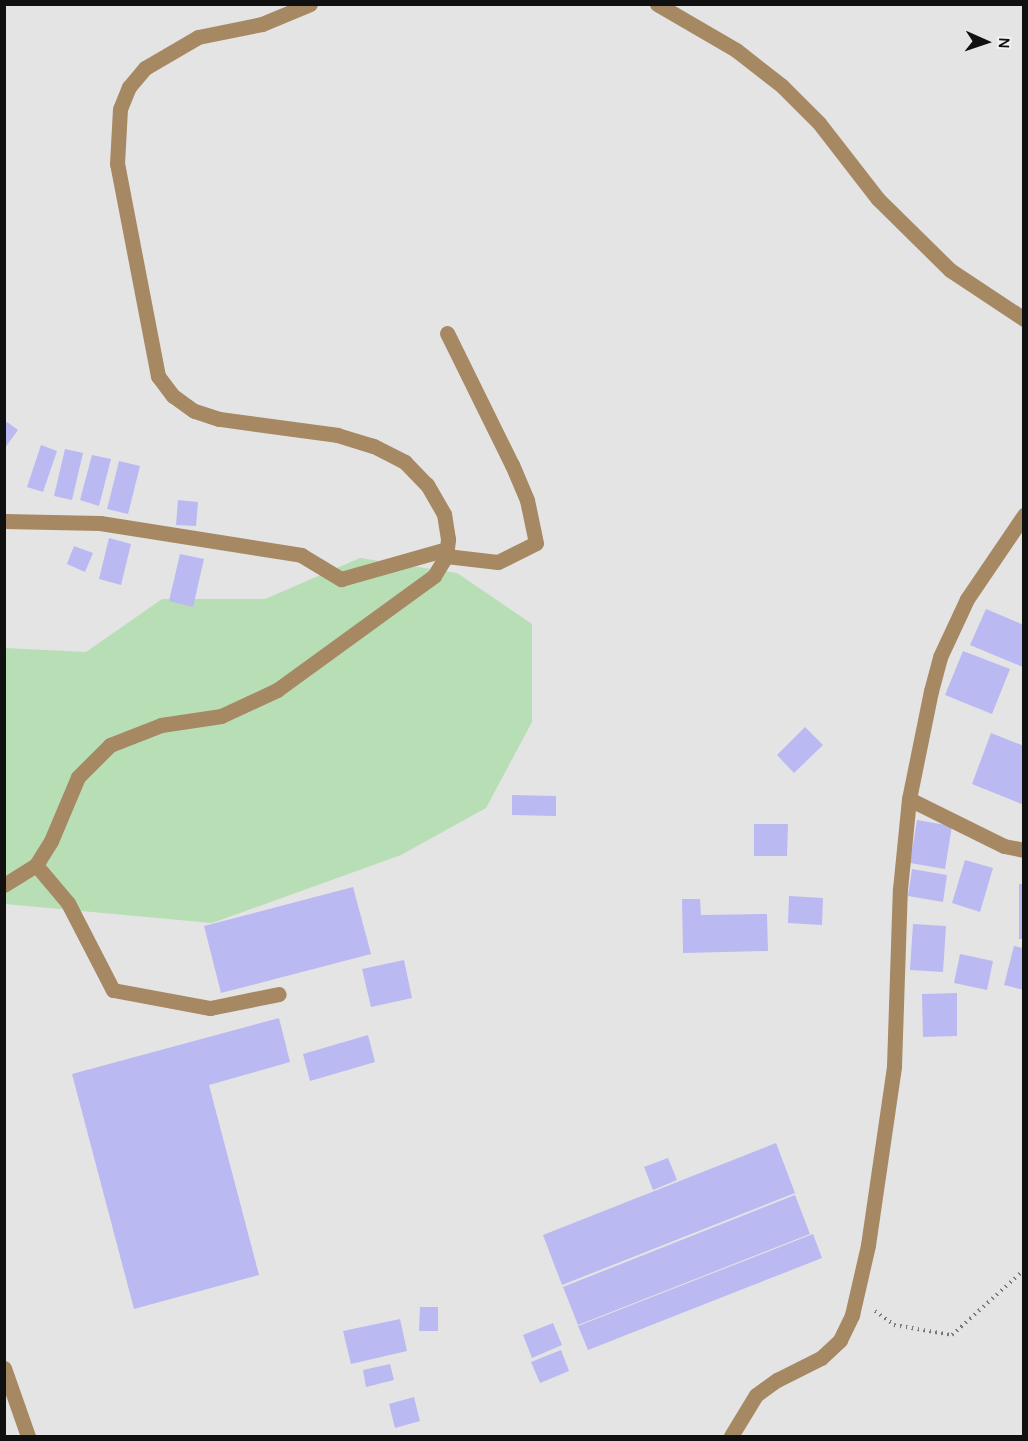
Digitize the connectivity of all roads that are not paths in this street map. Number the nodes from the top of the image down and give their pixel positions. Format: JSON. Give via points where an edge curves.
{"nodes":[{"id":1,"x":310,"y":4,"type":"edge"},
{"id":2,"x":657,"y":4,"type":"edge"},
{"id":3,"x":1023,"y":319,"type":"edge"},
{"id":4,"x":447,"y":333,"type":"dead end"},
{"id":5,"x":1023,"y":515,"type":"edge"},
{"id":6,"x":4,"y":521,"type":"edge"},
{"id":7,"x":446,"y":552,"type":"junction"},
{"id":8,"x":909,"y":799,"type":"junction"},
{"id":9,"x":1023,"y":850,"type":"edge"},
{"id":10,"x":36,"y":865,"type":"junction"},
{"id":11,"x":4,"y":885,"type":"edge"},
{"id":12,"x":279,"y":994,"type":"dead end"},
{"id":13,"x":4,"y":1368,"type":"edge"},
{"id":14,"x":28,"y":1437,"type":"edge"},
{"id":15,"x":731,"y":1437,"type":"edge"}],
"edges":[{"from":1,"to":7,"type":"street","via":[[262,24],[198,37],[145,68],[129,87],[117,126],[117,164],[158,376],[173,396],[194,411],[219,419],[338,435],[374,446],[405,462],[427,485],[444,514]]},
{"from":2,"to":3,"type":"street","via":[[736,51],[782,86],[819,123],[878,199],[950,270]]},
{"from":4,"to":7,"type":"street","via":[[527,500],[536,543],[498,562]]},
{"from":5,"to":8,"type":"street","via":[[967,599],[940,657]]},
{"from":6,"to":7,"type":"street","via":[[100,523],[301,555],[341,579]]},
{"from":7,"to":10,"type":"street","via":[[434,576],[278,690],[221,716],[161,725],[110,745],[78,777],[51,841]]},
{"from":8,"to":9,"type":"street","via":[[1004,846]]},
{"from":8,"to":15,"type":"street","via":[[900,889],[894,1066],[862,1280],[840,1340],[821,1358],[756,1395]]},
{"from":10,"to":11,"type":"street"},
{"from":10,"to":12,"type":"street","via":[[68,903],[113,990],[210,1008]]},
{"from":13,"to":14,"type":"street"}]}
